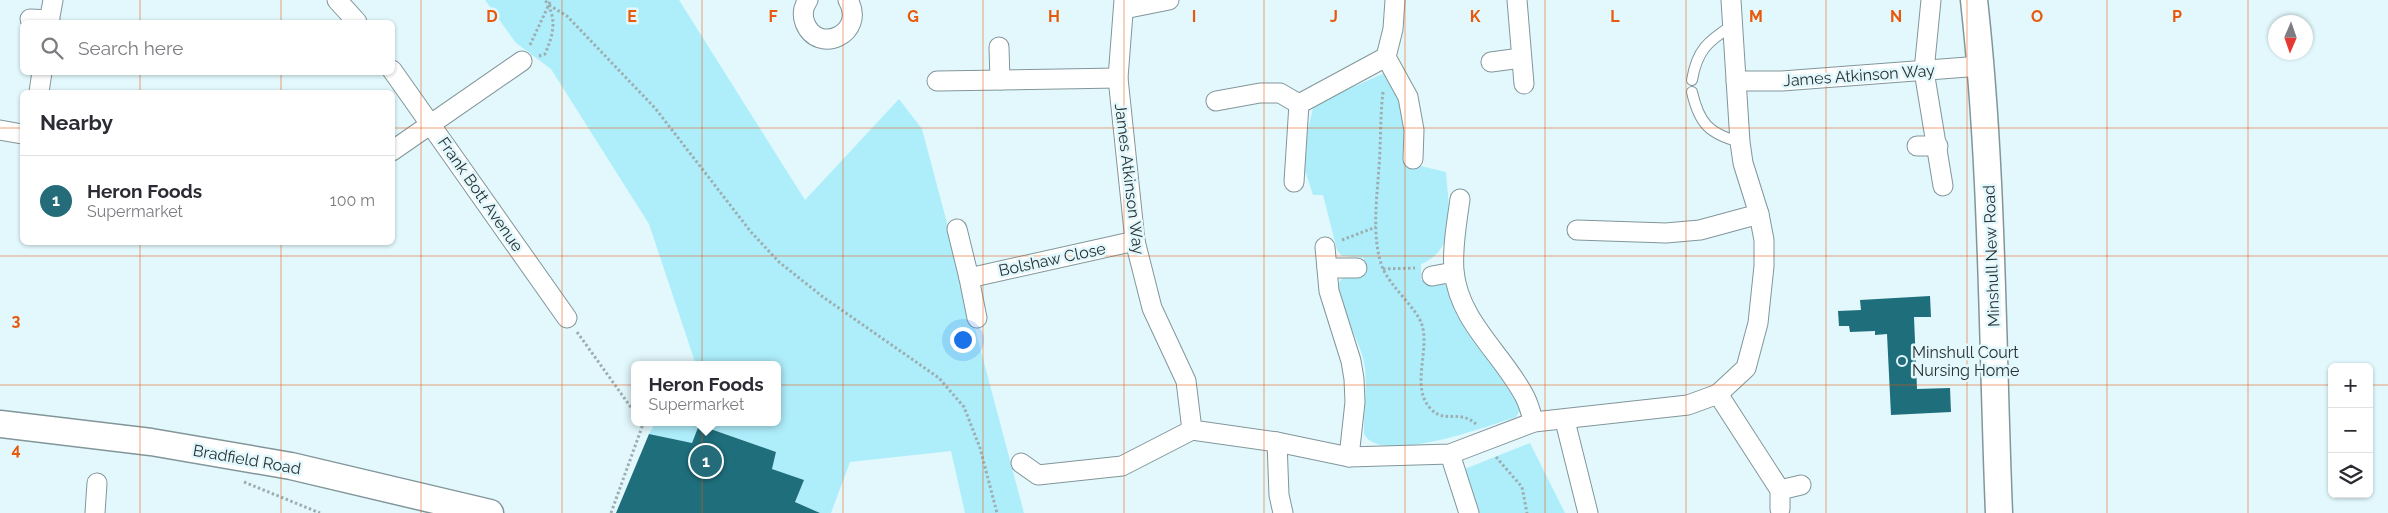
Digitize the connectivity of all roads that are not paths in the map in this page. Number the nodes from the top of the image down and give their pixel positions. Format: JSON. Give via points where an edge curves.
{"nodes":[{"id":1,"x":53,"y":0,"type":"edge"},
{"id":2,"x":337,"y":0,"type":"edge"},
{"id":3,"x":808,"y":0,"type":"edge"},
{"id":4,"x":848,"y":0,"type":"edge"},
{"id":5,"x":1169,"y":0,"type":"edge"},
{"id":6,"x":1395,"y":0,"type":"edge"},
{"id":7,"x":1517,"y":0,"type":"edge"},
{"id":8,"x":1731,"y":0,"type":"edge"},
{"id":9,"x":1931,"y":0,"type":"edge"},
{"id":10,"x":1974,"y":0,"type":"edge"},
{"id":11,"x":1124,"y":4,"type":"edge"},
{"id":12,"x":30,"y":19,"type":"dead end"},
{"id":13,"x":40,"y":20,"type":"edge"},
{"id":14,"x":50,"y":20,"type":"edge"},
{"id":15,"x":355,"y":20,"type":"edge"},
{"id":16,"x":1733,"y":25,"type":"junction"},
{"id":17,"x":999,"y":46,"type":"dead end"},
{"id":18,"x":1386,"y":57,"type":"junction"},
{"id":19,"x":1521,"y":58,"type":"junction"},
{"id":20,"x":522,"y":61,"type":"road end"},
{"id":21,"x":1491,"y":62,"type":"dead end"},
{"id":22,"x":1981,"y":66,"type":"junction"},
{"id":23,"x":1924,"y":71,"type":"junction"},
{"id":24,"x":395,"y":74,"type":"edge"},
{"id":25,"x":42,"y":75,"type":"edge"},
{"id":26,"x":1118,"y":78,"type":"junction"},
{"id":27,"x":1000,"y":80,"type":"junction"},
{"id":28,"x":1692,"y":80,"type":"dead end"},
{"id":29,"x":937,"y":81,"type":"dead end"},
{"id":30,"x":1736,"y":81,"type":"junction"},
{"id":31,"x":1524,"y":84,"type":"dead end"},
{"id":32,"x":39,"y":90,"type":"edge"},
{"id":33,"x":1692,"y":92,"type":"dead end"},
{"id":34,"x":1216,"y":102,"type":"dead end"},
{"id":35,"x":1299,"y":104,"type":"junction"},
{"id":36,"x":431,"y":123,"type":"junction"},
{"id":37,"x":0,"y":130,"type":"edge"},
{"id":38,"x":20,"y":134,"type":"edge"},
{"id":39,"x":1740,"y":142,"type":"junction"},
{"id":40,"x":1917,"y":146,"type":"dead end"},
{"id":41,"x":1938,"y":146,"type":"junction"},
{"id":42,"x":395,"y":149,"type":"edge"},
{"id":43,"x":1413,"y":159,"type":"dead end"},
{"id":44,"x":1294,"y":182,"type":"dead end"},
{"id":45,"x":1943,"y":186,"type":"dead end"},
{"id":46,"x":1460,"y":199,"type":"dead end"},
{"id":47,"x":1759,"y":214,"type":"junction"},
{"id":48,"x":957,"y":229,"type":"dead end"},
{"id":49,"x":1577,"y":230,"type":"dead end"},
{"id":50,"x":1135,"y":241,"type":"junction"},
{"id":51,"x":1325,"y":247,"type":"road end"},
{"id":52,"x":1327,"y":268,"type":"junction"},
{"id":53,"x":1357,"y":268,"type":"dead end"},
{"id":54,"x":1454,"y":272,"type":"junction"},
{"id":55,"x":1432,"y":276,"type":"road end"},
{"id":56,"x":969,"y":278,"type":"junction"},
{"id":57,"x":567,"y":318,"type":"road end"},
{"id":58,"x":978,"y":318,"type":"dead end"},
{"id":59,"x":1718,"y":394,"type":"junction"},
{"id":60,"x":1565,"y":421,"type":"junction"},
{"id":61,"x":1534,"y":422,"type":"junction"},
{"id":62,"x":0,"y":424,"type":"edge"},
{"id":63,"x":1192,"y":430,"type":"junction"},
{"id":64,"x":1276,"y":442,"type":"junction"},
{"id":65,"x":1450,"y":454,"type":"junction"},
{"id":66,"x":1349,"y":457,"type":"junction"},
{"id":67,"x":1021,"y":463,"type":"dead end"},
{"id":68,"x":97,"y":483,"type":"dead end"},
{"id":69,"x":1801,"y":485,"type":"dead end"},
{"id":70,"x":1780,"y":490,"type":"junction"},
{"id":71,"x":1780,"y":509,"type":"dead end"},
{"id":72,"x":95,"y":513,"type":"edge"},
{"id":73,"x":490,"y":513,"type":"edge"},
{"id":74,"x":1283,"y":513,"type":"edge"},
{"id":75,"x":1468,"y":513,"type":"edge"},
{"id":76,"x":1588,"y":513,"type":"edge"},
{"id":77,"x":1999,"y":513,"type":"edge"}],
"edges":[{"from":1,"to":14,"type":"street"},
{"from":2,"to":15,"type":"street"},
{"from":3,"to":4,"type":"street","via":[[803,11],[807,27],[819,37],[828,39],[841,35],[847,29],[853,13]]},
{"from":5,"to":11,"type":"street"},
{"from":6,"to":18,"type":"street","via":[[1393,29]]},
{"from":7,"to":19,"type":"street"},
{"from":8,"to":16,"type":"street"},
{"from":9,"to":23,"type":"street"},
{"from":10,"to":22,"type":"street","name":"Minshull New Road"},
{"from":11,"to":26,"type":"street","name":"James Atkinson Way"},
{"from":12,"to":13,"type":"street"},
{"from":16,"to":28,"type":"lane","via":[[1702,49]]},
{"from":16,"to":30,"type":"street"},
{"from":17,"to":27,"type":"street"},
{"from":18,"to":35,"type":"street"},
{"from":18,"to":43,"type":"street","via":[[1408,96],[1414,130]]},
{"from":19,"to":21,"type":"street"},
{"from":19,"to":31,"type":"street"},
{"from":20,"to":36,"type":"street"},
{"from":22,"to":23,"type":"street","name":"James Atkinson Way"},
{"from":22,"to":77,"type":"street","name":"Minshull New Road","via":[[1990,188]]},
{"from":23,"to":30,"type":"street","name":"James Atkinson Way"},
{"from":23,"to":41,"type":"street"},
{"from":24,"to":36,"type":"street","name":"Frank Bott Avenue"},
{"from":25,"to":32,"type":"street"},
{"from":26,"to":27,"type":"street"},
{"from":26,"to":50,"type":"street","name":"James Atkinson Way"},
{"from":27,"to":29,"type":"street"},
{"from":30,"to":39,"type":"street"},
{"from":33,"to":39,"type":"lane","via":[[1701,119],[1710,130],[1723,138]]},
{"from":34,"to":35,"type":"street","via":[[1260,93],[1280,93]]},
{"from":35,"to":44,"type":"street"},
{"from":36,"to":42,"type":"street"},
{"from":36,"to":57,"type":"street","name":"Frank Bott Avenue"},
{"from":37,"to":38,"type":"street"},
{"from":39,"to":47,"type":"street"},
{"from":40,"to":41,"type":"street"},
{"from":41,"to":45,"type":"street"},
{"from":46,"to":54,"type":"street"},
{"from":47,"to":49,"type":"street","via":[[1700,230],[1666,233]]},
{"from":47,"to":59,"type":"street","via":[[1764,266],[1758,323],[1746,368]]},
{"from":48,"to":56,"type":"street"},
{"from":50,"to":56,"type":"street","name":"Bolshaw Close"},
{"from":50,"to":63,"type":"street","name":"James Atkinson Way","via":[[1152,308],[1186,381]]},
{"from":51,"to":52,"type":"street"},
{"from":52,"to":53,"type":"street"},
{"from":52,"to":66,"type":"street","via":[[1329,291],[1354,378],[1356,402]]},
{"from":54,"to":55,"type":"street"},
{"from":54,"to":61,"type":"street","via":[[1469,317],[1526,398]]},
{"from":56,"to":58,"type":"street"},
{"from":59,"to":60,"type":"street","via":[[1688,406]]},
{"from":59,"to":70,"type":"street"},
{"from":60,"to":61,"type":"street"},
{"from":60,"to":76,"type":"street"},
{"from":61,"to":65,"type":"street"},
{"from":62,"to":73,"type":"street","name":"Bradfield Road","via":[[151,442],[291,466]]},
{"from":63,"to":64,"type":"street"},
{"from":63,"to":67,"type":"street","via":[[1122,466],[1038,475]]},
{"from":64,"to":66,"type":"street"},
{"from":64,"to":74,"type":"street"},
{"from":65,"to":66,"type":"street"},
{"from":65,"to":75,"type":"street"},
{"from":68,"to":72,"type":"street"},
{"from":69,"to":70,"type":"street"},
{"from":70,"to":71,"type":"street"}]}
